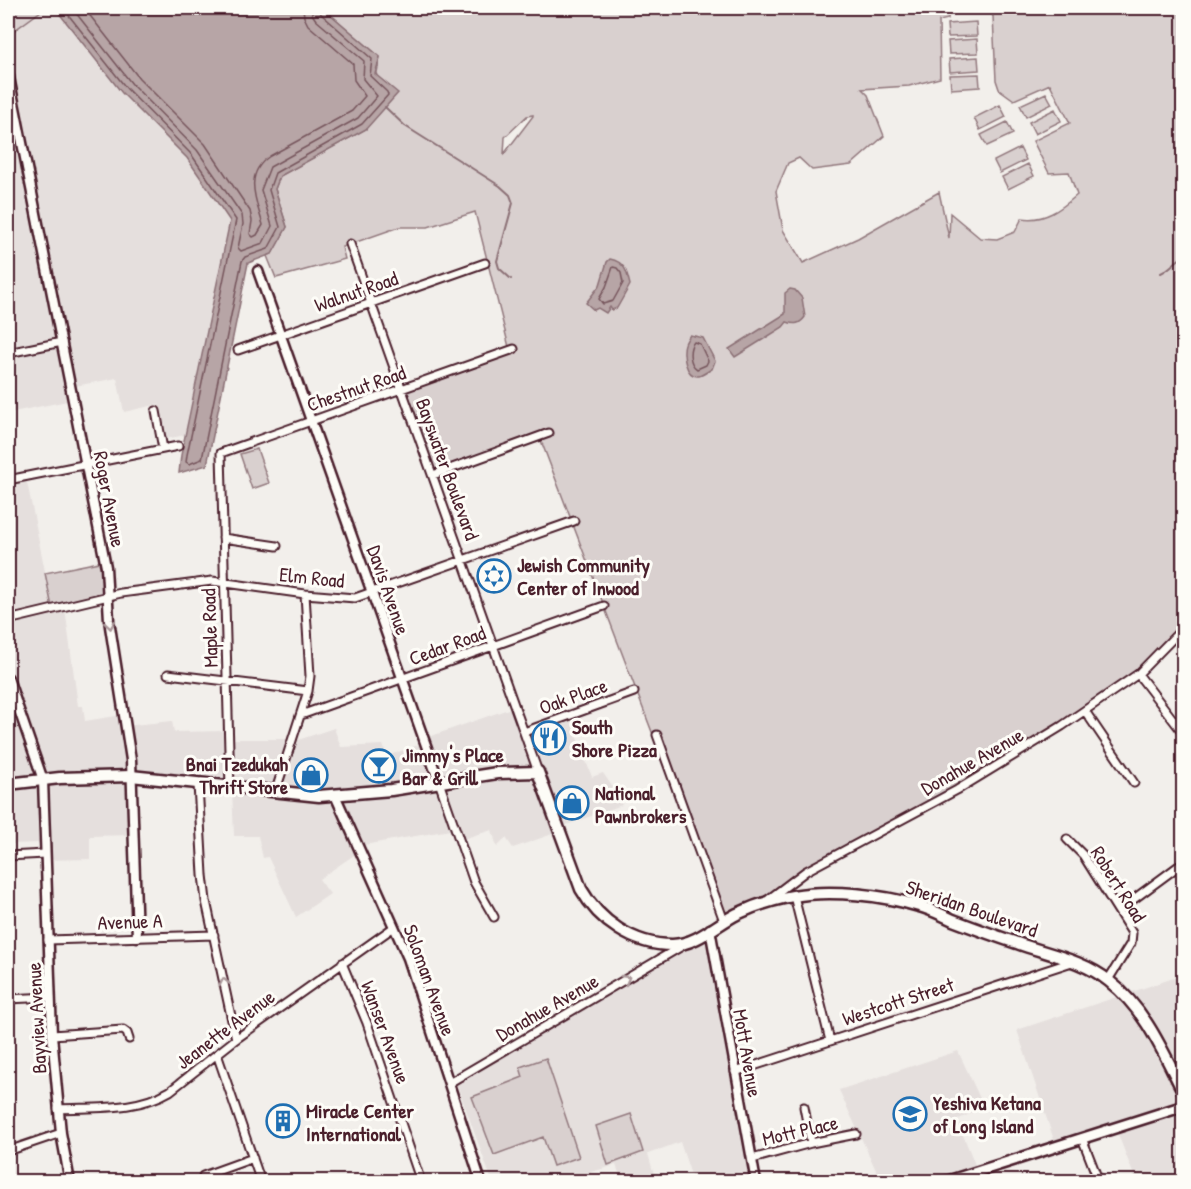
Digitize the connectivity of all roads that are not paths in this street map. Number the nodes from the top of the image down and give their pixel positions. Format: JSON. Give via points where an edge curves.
{"nodes":[{"id":1,"x":8,"y":72,"type":"edge"},
{"id":2,"x":350,"y":244,"type":"dead end"},
{"id":3,"x":485,"y":263,"type":"dead end"},
{"id":4,"x":258,"y":271,"type":"dead end"},
{"id":5,"x":372,"y":303,"type":"junction"},
{"id":6,"x":281,"y":335,"type":"junction"},
{"id":7,"x":62,"y":342,"type":"junction"},
{"id":8,"x":514,"y":349,"type":"dead end"},
{"id":9,"x":238,"y":350,"type":"dead end"},
{"id":10,"x":8,"y":353,"type":"edge"},
{"id":11,"x":402,"y":389,"type":"junction"},
{"id":12,"x":156,"y":411,"type":"dead end"},
{"id":13,"x":312,"y":421,"type":"junction"},
{"id":14,"x":549,"y":433,"type":"dead end"},
{"id":15,"x":178,"y":446,"type":"dead end"},
{"id":16,"x":163,"y":449,"type":"junction"},
{"id":17,"x":86,"y":464,"type":"junction"},
{"id":18,"x":220,"y":466,"type":"joint"},
{"id":19,"x":433,"y":475,"type":"junction"},
{"id":20,"x":8,"y":480,"type":"edge"},
{"id":21,"x":574,"y":521,"type":"dead end"},
{"id":22,"x":223,"y":538,"type":"junction"},
{"id":23,"x":278,"y":546,"type":"dead end"},
{"id":24,"x":463,"y":560,"type":"junction"},
{"id":25,"x":224,"y":583,"type":"junction"},
{"id":26,"x":372,"y":592,"type":"junction"},
{"id":27,"x":305,"y":594,"type":"junction"},
{"id":28,"x":108,"y":596,"type":"junction"},
{"id":29,"x":604,"y":606,"type":"dead end"},
{"id":30,"x":8,"y":620,"type":"edge"},
{"id":31,"x":1184,"y":627,"type":"edge"},
{"id":32,"x":493,"y":646,"type":"junction"},
{"id":33,"x":168,"y":674,"type":"dead end"},
{"id":34,"x":1138,"y":674,"type":"junction"},
{"id":35,"x":8,"y":678,"type":"edge"},
{"id":36,"x":403,"y":678,"type":"junction"},
{"id":37,"x":227,"y":681,"type":"junction"},
{"id":38,"x":308,"y":691,"type":"junction"},
{"id":39,"x":634,"y":693,"type":"dead end"},
{"id":40,"x":1085,"y":711,"type":"junction"},
{"id":41,"x":301,"y":715,"type":"junction"},
{"id":42,"x":524,"y":732,"type":"junction"},
{"id":43,"x":1184,"y":734,"type":"edge"},
{"id":44,"x":657,"y":735,"type":"dead end"},
{"id":45,"x":538,"y":772,"type":"junction"},
{"id":46,"x":131,"y":776,"type":"junction"},
{"id":47,"x":43,"y":780,"type":"junction"},
{"id":48,"x":439,"y":782,"type":"junction"},
{"id":49,"x":1134,"y":783,"type":"dead end"},
{"id":50,"x":8,"y":784,"type":"edge"},
{"id":51,"x":198,"y":784,"type":"junction"},
{"id":52,"x":230,"y":788,"type":"junction"},
{"id":53,"x":275,"y":793,"type":"junction"},
{"id":54,"x":335,"y":795,"type":"junction"},
{"id":55,"x":1067,"y":839,"type":"dead end"},
{"id":56,"x":45,"y":854,"type":"junction"},
{"id":57,"x":8,"y":856,"type":"edge"},
{"id":58,"x":1184,"y":862,"type":"edge"},
{"id":59,"x":794,"y":896,"type":"junction"},
{"id":60,"x":763,"y":904,"type":"junction"},
{"id":61,"x":1119,"y":910,"type":"junction"},
{"id":62,"x":494,"y":917,"type":"dead end"},
{"id":63,"x":724,"y":921,"type":"junction"},
{"id":64,"x":394,"y":927,"type":"junction"},
{"id":65,"x":710,"y":929,"type":"junction"},
{"id":66,"x":214,"y":935,"type":"junction"},
{"id":67,"x":137,"y":937,"type":"junction"},
{"id":68,"x":48,"y":940,"type":"junction"},
{"id":69,"x":692,"y":940,"type":"junction"},
{"id":70,"x":1072,"y":962,"type":"junction"},
{"id":71,"x":342,"y":963,"type":"junction"},
{"id":72,"x":1108,"y":980,"type":"junction"},
{"id":73,"x":50,"y":997,"type":"junction"},
{"id":74,"x":8,"y":999,"type":"edge"},
{"id":75,"x":52,"y":1035,"type":"junction"},
{"id":76,"x":129,"y":1039,"type":"dead end"},
{"id":77,"x":236,"y":1039,"type":"junction"},
{"id":78,"x":830,"y":1041,"type":"junction"},
{"id":79,"x":217,"y":1054,"type":"junction"},
{"id":80,"x":735,"y":1072,"type":"junction"},
{"id":81,"x":449,"y":1083,"type":"junction"},
{"id":82,"x":1184,"y":1093,"type":"edge"},
{"id":83,"x":1184,"y":1106,"type":"edge"},
{"id":84,"x":804,"y":1107,"type":"dead end"},
{"id":85,"x":58,"y":1109,"type":"junction"},
{"id":86,"x":61,"y":1133,"type":"junction"},
{"id":87,"x":856,"y":1134,"type":"dead end"},
{"id":88,"x":1082,"y":1138,"type":"junction"},
{"id":89,"x":811,"y":1143,"type":"junction"},
{"id":90,"x":8,"y":1151,"type":"edge"},
{"id":91,"x":253,"y":1158,"type":"junction"},
{"id":92,"x":752,"y":1159,"type":"junction"},
{"id":93,"x":948,"y":1181,"type":"edge"},
{"id":94,"x":70,"y":1182,"type":"edge"},
{"id":95,"x":205,"y":1182,"type":"edge"},
{"id":96,"x":261,"y":1182,"type":"edge"},
{"id":97,"x":421,"y":1182,"type":"edge"},
{"id":98,"x":481,"y":1182,"type":"edge"},
{"id":99,"x":756,"y":1182,"type":"edge"},
{"id":100,"x":1099,"y":1182,"type":"edge"}],
"edges":[{"from":1,"to":7,"type":"street","name":"Roger Avenue"},
{"from":2,"to":5,"type":"street","name":"Bayswater Boulevard"},
{"from":3,"to":5,"type":"street","name":"Walnut Road"},
{"from":4,"to":6,"type":"street","name":"Davis Avenue"},
{"from":5,"to":6,"type":"street","name":"Walnut Road"},
{"from":5,"to":11,"type":"street","name":"Bayswater Boulevard"},
{"from":6,"to":9,"type":"street","name":"Walnut Road"},
{"from":6,"to":13,"type":"street","name":"Davis Avenue"},
{"from":7,"to":10,"type":"street"},
{"from":7,"to":17,"type":"street","name":"Roger Avenue"},
{"from":8,"to":11,"type":"street","name":"Chestnut Road"},
{"from":11,"to":13,"type":"street","name":"Chestnut Road"},
{"from":11,"to":19,"type":"street","name":"Bayswater Boulevard"},
{"from":12,"to":16,"type":"street"},
{"from":13,"to":18,"type":"street","name":"Chestnut Road","via":[[221,453]]},
{"from":13,"to":26,"type":"street","name":"Davis Avenue"},
{"from":14,"to":19,"type":"street"},
{"from":15,"to":16,"type":"street"},
{"from":16,"to":17,"type":"street"},
{"from":17,"to":20,"type":"street"},
{"from":17,"to":28,"type":"street","name":"Roger Avenue"},
{"from":18,"to":22,"type":"street","name":"Maple Road"},
{"from":19,"to":24,"type":"street","name":"Bayswater Boulevard"},
{"from":21,"to":24,"type":"street","name":"Elm Road"},
{"from":22,"to":23,"type":"street"},
{"from":22,"to":25,"type":"street","name":"Maple Road"},
{"from":24,"to":26,"type":"street","name":"Elm Road"},
{"from":24,"to":32,"type":"street","name":"Bayswater Boulevard"},
{"from":25,"to":27,"type":"street","name":"Elm Road"},
{"from":25,"to":28,"type":"street","name":"Elm Road","via":[[191,582]]},
{"from":25,"to":37,"type":"street","name":"Maple Road"},
{"from":26,"to":27,"type":"street","name":"Elm Road","via":[[349,599]]},
{"from":26,"to":36,"type":"street","name":"Davis Avenue"},
{"from":27,"to":38,"type":"street"},
{"from":28,"to":30,"type":"street","name":"Elm Road"},
{"from":28,"to":46,"type":"street","name":"Roger Avenue","one_way":true},
{"from":29,"to":32,"type":"street","name":"Cedar Road"},
{"from":31,"to":34,"type":"street","name":"Donahue Avenue"},
{"from":32,"to":36,"type":"street","name":"Cedar Road"},
{"from":32,"to":42,"type":"street","name":"Bayswater Boulevard"},
{"from":33,"to":37,"type":"street"},
{"from":34,"to":40,"type":"street","name":"Donahue Avenue"},
{"from":34,"to":43,"type":"street"},
{"from":35,"to":47,"type":"street","name":"Bayview Avenue"},
{"from":36,"to":41,"type":"street","name":"Cedar Road"},
{"from":36,"to":48,"type":"street","name":"Davis Avenue"},
{"from":37,"to":38,"type":"street"},
{"from":37,"to":52,"type":"street","name":"Maple Road"},
{"from":38,"to":41,"type":"street"},
{"from":39,"to":42,"type":"street","name":"Oak Place"},
{"from":40,"to":49,"type":"street"},
{"from":40,"to":60,"type":"street","name":"Donahue Avenue","via":[[957,790],[806,871]]},
{"from":41,"to":53,"type":"street"},
{"from":42,"to":45,"type":"street","name":"Bayswater Boulevard"},
{"from":44,"to":63,"type":"street"},
{"from":45,"to":48,"type":"main road","via":[[497,773]]},
{"from":45,"to":69,"type":"main road","name":"Sheridan Boulevard","via":[[580,889],[590,906],[624,933],[667,945]]},
{"from":46,"to":47,"type":"main road"},
{"from":46,"to":51,"type":"main road"},
{"from":46,"to":67,"type":"street","name":"Roger Avenue"},
{"from":47,"to":50,"type":"main road"},
{"from":47,"to":56,"type":"street","name":"Bayview Avenue"},
{"from":48,"to":54,"type":"main road"},
{"from":48,"to":62,"type":"street","name":"Davis Avenue","via":[[474,882]]},
{"from":51,"to":52,"type":"main road"},
{"from":51,"to":66,"type":"street","via":[[203,875]]},
{"from":52,"to":53,"type":"main road"},
{"from":53,"to":54,"type":"main road"},
{"from":54,"to":64,"type":"street","name":"Soloman Avenue"},
{"from":55,"to":61,"type":"street","name":"Robert Road","via":[[1083,855]]},
{"from":56,"to":57,"type":"street"},
{"from":56,"to":68,"type":"street","name":"Bayview Avenue"},
{"from":58,"to":61,"type":"street"},
{"from":59,"to":60,"type":"main road","name":"Sheridan Boulevard"},
{"from":59,"to":70,"type":"main road","name":"Sheridan Boulevard","via":[[831,893],[920,906]]},
{"from":59,"to":78,"type":"street"},
{"from":60,"to":63,"type":"main road","name":"Sheridan Boulevard"},
{"from":61,"to":72,"type":"street","name":"Robert Road","via":[[1132,940]]},
{"from":63,"to":65,"type":"main road","name":"Sheridan Boulevard"},
{"from":64,"to":71,"type":"street","name":"Jeanette Avenue"},
{"from":64,"to":81,"type":"street","name":"Soloman Avenue"},
{"from":65,"to":69,"type":"main road","name":"Sheridan Boulevard"},
{"from":65,"to":80,"type":"street","name":"Mott Avenue"},
{"from":66,"to":67,"type":"street","name":"Avenue A"},
{"from":77,"to":66,"type":"street","one_way":true},
{"from":67,"to":68,"type":"street","name":"Avenue A"},
{"from":68,"to":73,"type":"street","name":"Bayview Avenue"},
{"from":81,"to":69,"type":"street","name":"Donahue Avenue","one_way":true},
{"from":70,"to":72,"type":"main road","name":"Sheridan Boulevard"},
{"from":70,"to":78,"type":"street","name":"Westcott Street"},
{"from":71,"to":77,"type":"street","name":"Jeanette Avenue"},
{"from":71,"to":97,"type":"street","name":"Wanser Avenue","via":[[367,1023]]},
{"from":72,"to":82,"type":"main road","name":"Sheridan Boulevard","via":[[1142,1015]]},
{"from":73,"to":74,"type":"street"},
{"from":73,"to":75,"type":"street","name":"Bayview Avenue"},
{"from":75,"to":76,"type":"street","via":[[123,1030]]},
{"from":75,"to":85,"type":"street","name":"Bayview Avenue"},
{"from":77,"to":79,"type":"street","name":"Jeanette Avenue"},
{"from":78,"to":80,"type":"street","name":"Westcott Street"},
{"from":79,"to":85,"type":"street","name":"Jeanette Avenue","via":[[170,1091],[146,1103]]},
{"from":79,"to":91,"type":"street"},
{"from":80,"to":92,"type":"street","name":"Mott Avenue"},
{"from":81,"to":98,"type":"street","name":"Soloman Avenue"},
{"from":83,"to":88,"type":"main road"},
{"from":84,"to":89,"type":"street"},
{"from":85,"to":86,"type":"street","name":"Bayview Avenue"},
{"from":86,"to":90,"type":"street"},
{"from":86,"to":94,"type":"street","name":"Bayview Avenue"},
{"from":87,"to":89,"type":"street","name":"Mott Place"},
{"from":88,"to":93,"type":"main road"},
{"from":88,"to":100,"type":"street"},
{"from":89,"to":92,"type":"street","name":"Mott Place"},
{"from":91,"to":95,"type":"street","via":[[203,1176]]},
{"from":91,"to":96,"type":"street"},
{"from":92,"to":99,"type":"street","name":"Mott Avenue"}]}
